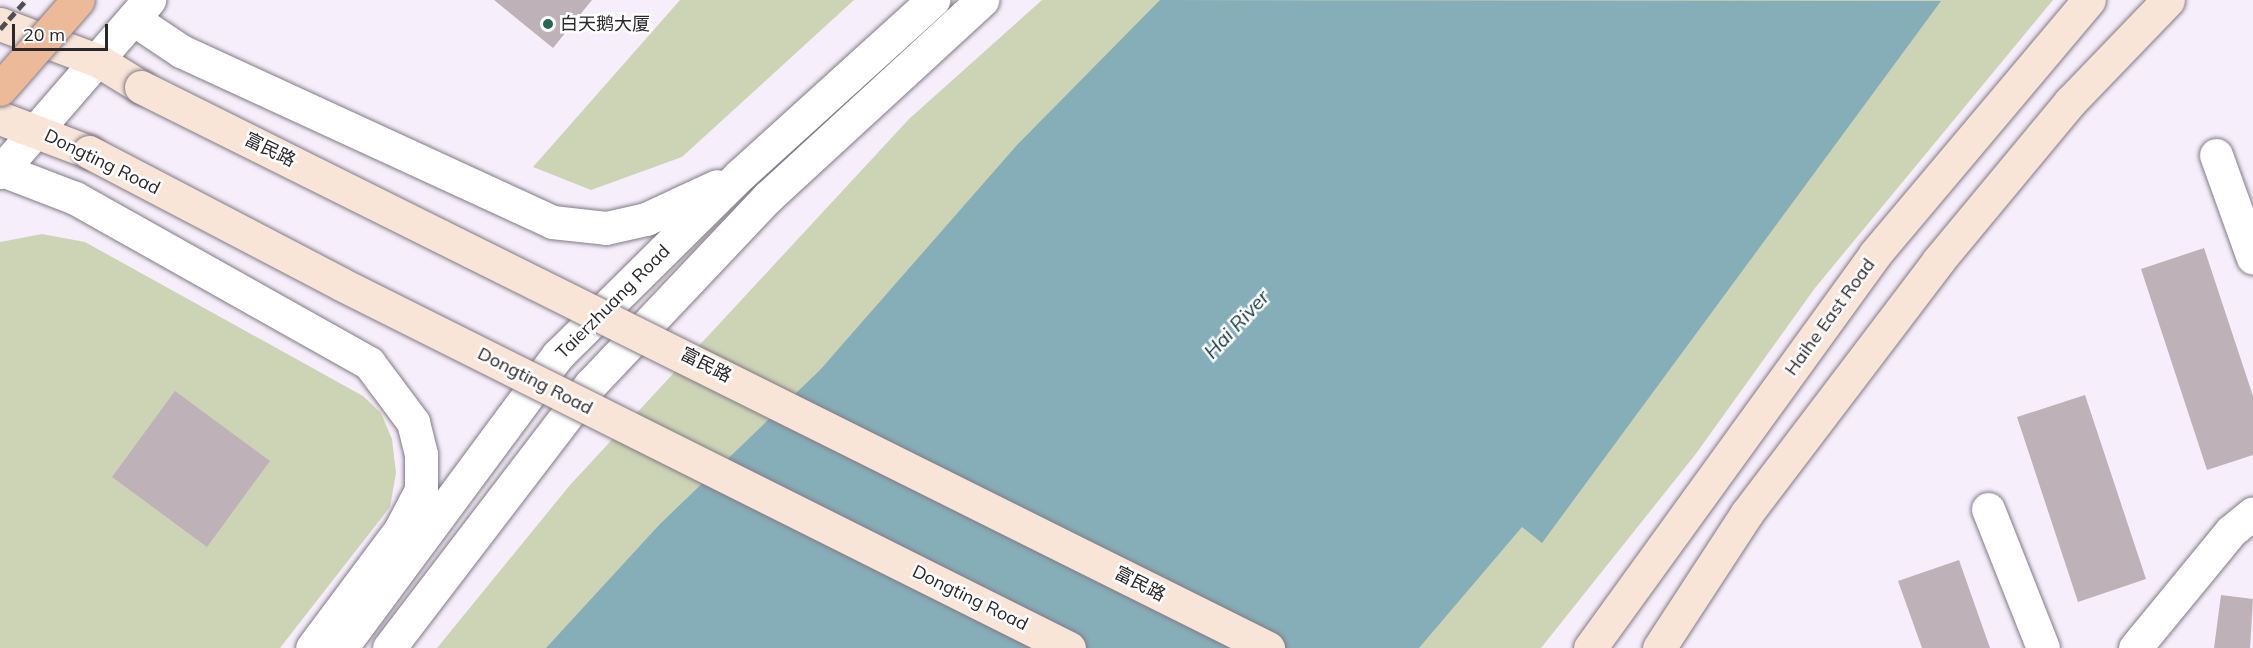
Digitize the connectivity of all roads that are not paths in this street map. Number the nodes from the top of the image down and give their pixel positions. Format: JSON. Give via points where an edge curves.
{"nodes":[{"id":1,"x":78,"y":0,"type":"edge"},
{"id":2,"x":933,"y":0,"type":"edge"},
{"id":3,"x":982,"y":0,"type":"edge"},
{"id":4,"x":2089,"y":0,"type":"edge"},
{"id":5,"x":2168,"y":0,"type":"edge"},
{"id":6,"x":141,"y":10,"type":"edge"},
{"id":7,"x":0,"y":24,"type":"edge"},
{"id":8,"x":99,"y":62,"type":"junction"},
{"id":9,"x":0,"y":89,"type":"edge"},
{"id":10,"x":0,"y":118,"type":"edge"},
{"id":11,"x":35,"y":129,"type":"junction"},
{"id":12,"x":2216,"y":155,"type":"dead end"},
{"id":13,"x":1,"y":171,"type":"edge"},
{"id":14,"x":740,"y":175,"type":"junction"},
{"id":15,"x":2253,"y":258,"type":"edge"},
{"id":16,"x":1988,"y":509,"type":"dead end"},
{"id":17,"x":2253,"y":513,"type":"edge"},
{"id":18,"x":1664,"y":643,"type":"edge"},
{"id":19,"x":2143,"y":646,"type":"edge"},
{"id":20,"x":312,"y":648,"type":"edge"},
{"id":21,"x":341,"y":648,"type":"edge"},
{"id":22,"x":389,"y":648,"type":"edge"},
{"id":23,"x":1070,"y":648,"type":"edge"},
{"id":24,"x":1268,"y":648,"type":"edge"},
{"id":25,"x":1590,"y":648,"type":"edge"},
{"id":26,"x":2043,"y":648,"type":"edge"}],
"edges":[{"from":1,"to":9,"type":"highway","bridge":true},
{"from":2,"to":14,"type":"street","name":"Taierzhuang Road"},
{"from":3,"to":22,"type":"street","via":[[768,197],[591,384]]},
{"from":4,"to":25,"type":"main road","name":"Haihe East Road","via":[[1875,254]]},
{"from":5,"to":18,"type":"main road","via":[[2070,102],[1938,261],[1747,513]]},
{"from":6,"to":8,"type":"street"},
{"from":6,"to":14,"type":"street","via":[[181,51],[552,222],[606,228],[646,219]]},
{"from":7,"to":8,"type":"main road","name":"富民路"},
{"from":8,"to":11,"type":"street"},
{"from":8,"to":24,"type":"main road","name":"富民路","bridge":true,"via":[[141,87]]},
{"from":10,"to":11,"type":"main road","name":"Dongting Road"},
{"from":11,"to":13,"type":"street"},
{"from":11,"to":23,"type":"main road","name":"Dongting Road","bridge":true,"via":[[89,152],[351,289]]},
{"from":12,"to":15,"type":"street"},
{"from":13,"to":20,"type":"street","via":[[75,198],[369,363],[413,422],[421,454],[421,490],[399,530]]},
{"from":14,"to":21,"type":"street","name":"Taierzhuang Road","via":[[558,355]]},
{"from":16,"to":26,"type":"street"},
{"from":17,"to":19,"type":"street","via":[[2231,531]]}]}
